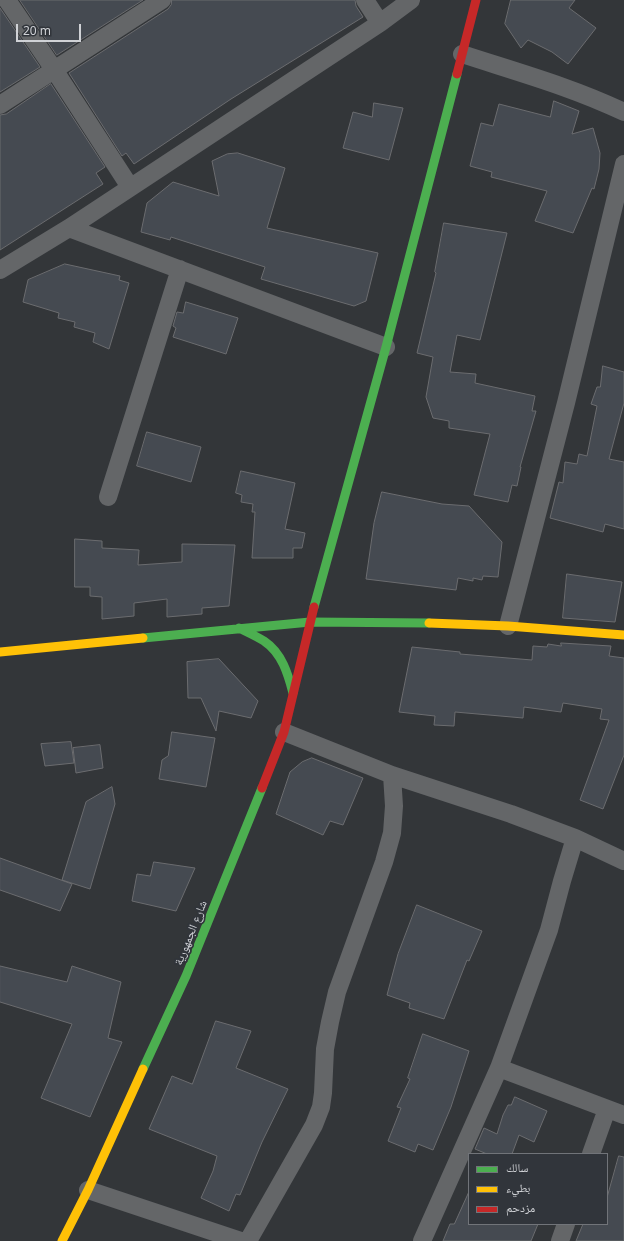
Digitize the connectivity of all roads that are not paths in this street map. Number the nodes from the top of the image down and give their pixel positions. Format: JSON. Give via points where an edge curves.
{"nodes":[{"id":1,"x":7,"y":0,"type":"edge"},
{"id":2,"x":162,"y":0,"type":"edge"},
{"id":3,"x":365,"y":0,"type":"edge"},
{"id":4,"x":411,"y":0,"type":"edge"},
{"id":5,"x":476,"y":0,"type":"edge"},
{"id":6,"x":380,"y":23,"type":"junction"},
{"id":7,"x":462,"y":54,"type":"junction"},
{"id":8,"x":55,"y":70,"type":"junction"},
{"id":9,"x":0,"y":106,"type":"edge"},
{"id":10,"x":624,"y":112,"type":"edge"},
{"id":11,"x":624,"y":164,"type":"edge"},
{"id":12,"x":130,"y":187,"type":"junction"},
{"id":13,"x":70,"y":228,"type":"junction"},
{"id":14,"x":180,"y":269,"type":"junction"},
{"id":15,"x":0,"y":270,"type":"edge"},
{"id":16,"x":386,"y":346,"type":"junction"},
{"id":17,"x":108,"y":497,"type":"dead end"},
{"id":18,"x":310,"y":622,"type":"junction"},
{"id":19,"x":508,"y":626,"type":"junction"},
{"id":20,"x":238,"y":628,"type":"junction"},
{"id":21,"x":624,"y":635,"type":"edge"},
{"id":22,"x":0,"y":652,"type":"edge"},
{"id":23,"x":293,"y":694,"type":"junction"},
{"id":24,"x":284,"y":732,"type":"junction"},
{"id":25,"x":392,"y":775,"type":"junction"},
{"id":26,"x":575,"y":838,"type":"junction"},
{"id":27,"x":624,"y":861,"type":"edge"},
{"id":28,"x":499,"y":1068,"type":"junction"},
{"id":29,"x":607,"y":1109,"type":"junction"},
{"id":30,"x":624,"y":1115,"type":"edge"},
{"id":31,"x":591,"y":1153,"type":"edge"},
{"id":32,"x":88,"y":1190,"type":"junction"},
{"id":33,"x":566,"y":1225,"type":"edge"},
{"id":34,"x":62,"y":1241,"type":"edge"},
{"id":35,"x":241,"y":1241,"type":"edge"},
{"id":36,"x":248,"y":1241,"type":"edge"},
{"id":37,"x":422,"y":1241,"type":"edge"},
{"id":38,"x":560,"y":1241,"type":"edge"}],
"edges":[{"from":1,"to":8,"type":"street"},
{"from":2,"to":8,"type":"street"},
{"from":3,"to":6,"type":"street"},
{"from":4,"to":6,"type":"street"},
{"from":5,"to":7,"type":"main road","name":"شارع الجمهورية"},
{"from":6,"to":12,"type":"street"},
{"from":7,"to":10,"type":"street","via":[[551,82]]},
{"from":7,"to":16,"type":"main road","name":"شارع الجمهورية"},
{"from":8,"to":9,"type":"street"},
{"from":8,"to":12,"type":"street"},
{"from":11,"to":19,"type":"street"},
{"from":12,"to":13,"type":"street"},
{"from":13,"to":14,"type":"street"},
{"from":13,"to":15,"type":"street"},
{"from":14,"to":16,"type":"street"},
{"from":14,"to":17,"type":"street"},
{"from":16,"to":18,"type":"main road","name":"شارع الجمهورية"},
{"from":18,"to":19,"type":"main road"},
{"from":18,"to":20,"type":"main road"},
{"from":18,"to":23,"type":"main road","name":"شارع الجمهورية"},
{"from":19,"to":21,"type":"main road"},
{"from":20,"to":22,"type":"main road"},
{"from":20,"to":23,"type":"main road","via":[[268,643],[279,656],[288,671]]},
{"from":23,"to":24,"type":"main road","name":"شارع الجمهورية"},
{"from":24,"to":25,"type":"street"},
{"from":24,"to":32,"type":"main road","name":"شارع الجمهورية","via":[[186,976]]},
{"from":25,"to":26,"type":"street"},
{"from":25,"to":36,"type":"street","via":[[392,833],[337,992],[325,1049],[321,1106],[314,1125]]},
{"from":26,"to":27,"type":"street"},
{"from":26,"to":28,"type":"street","via":[[549,930]]},
{"from":28,"to":29,"type":"street"},
{"from":28,"to":37,"type":"street"},
{"from":29,"to":30,"type":"street"},
{"from":29,"to":31,"type":"street"},
{"from":32,"to":34,"type":"main road","name":"شارع الجمهورية"},
{"from":32,"to":35,"type":"street"},
{"from":33,"to":38,"type":"street"}]}
